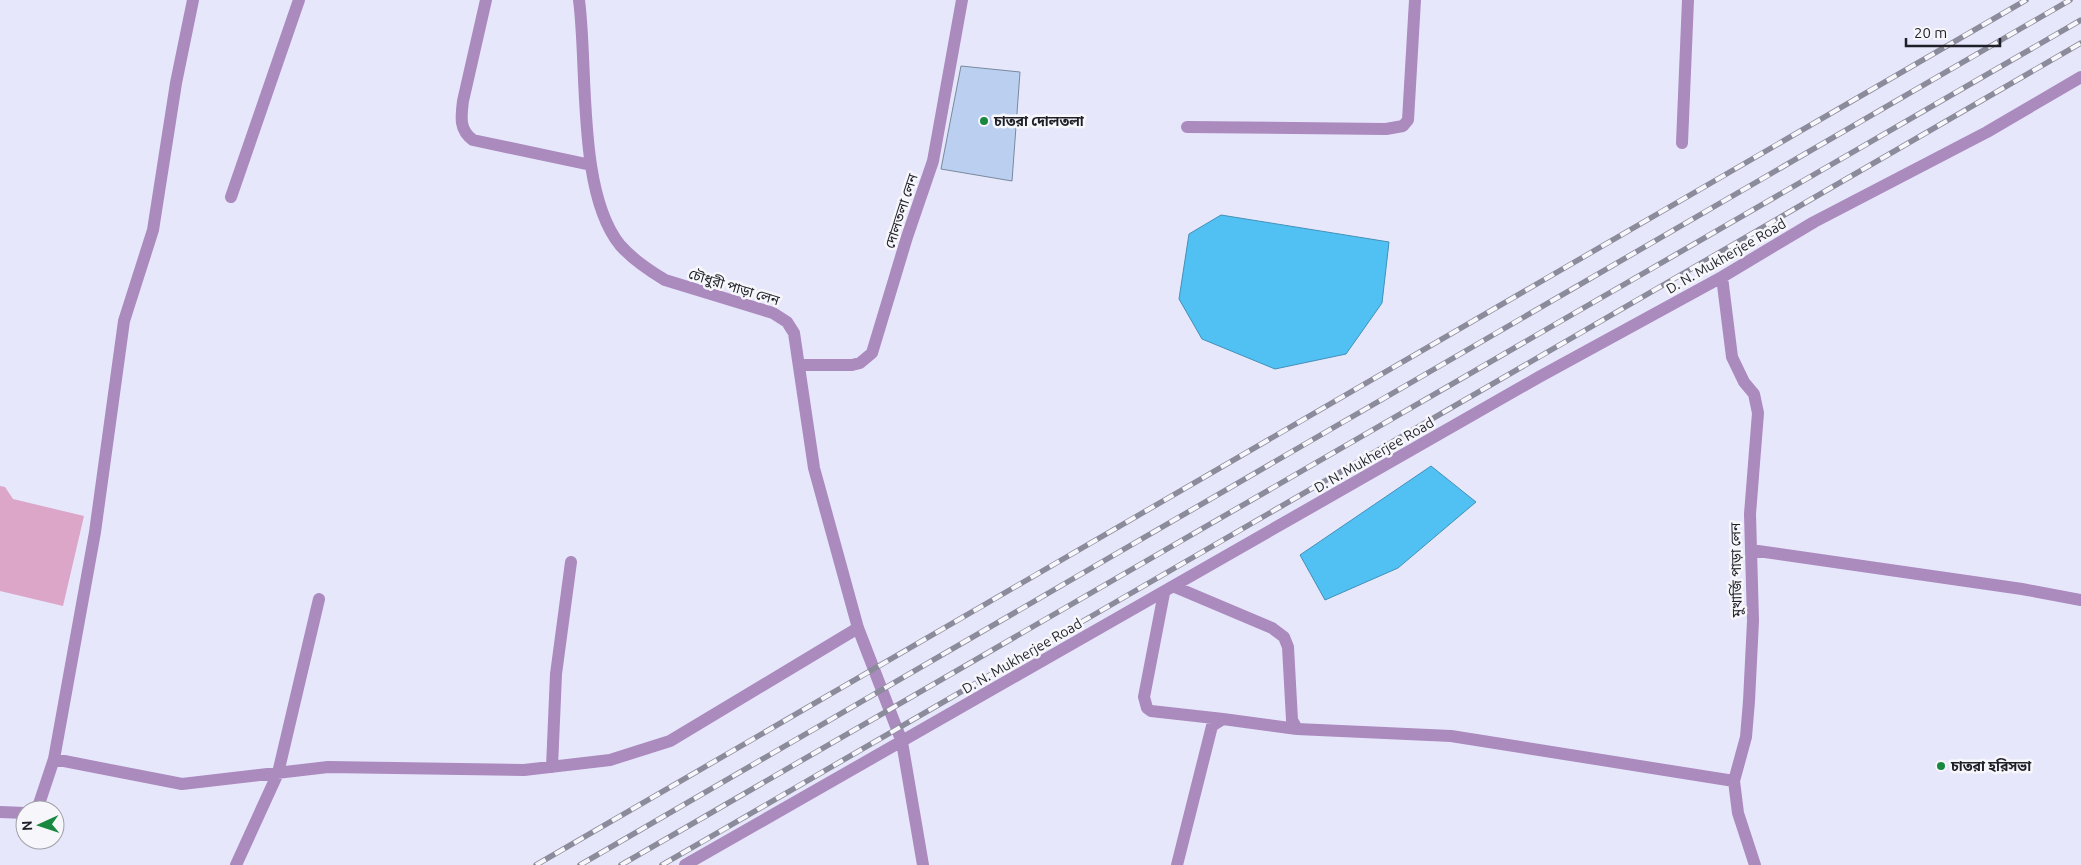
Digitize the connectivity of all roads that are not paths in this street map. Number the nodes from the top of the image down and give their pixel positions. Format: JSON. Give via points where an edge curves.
{"nodes":[{"id":1,"x":193,"y":0,"type":"edge"},
{"id":2,"x":299,"y":0,"type":"edge"},
{"id":3,"x":486,"y":0,"type":"edge"},
{"id":4,"x":579,"y":0,"type":"edge"},
{"id":5,"x":962,"y":0,"type":"edge"},
{"id":6,"x":1416,"y":0,"type":"edge"},
{"id":7,"x":1688,"y":0,"type":"edge"},
{"id":8,"x":2081,"y":76,"type":"edge"},
{"id":9,"x":1187,"y":127,"type":"dead end"},
{"id":10,"x":1682,"y":143,"type":"dead end"},
{"id":11,"x":591,"y":165,"type":"junction"},
{"id":12,"x":231,"y":197,"type":"dead end"},
{"id":13,"x":1722,"y":278,"type":"junction"},
{"id":14,"x":799,"y":365,"type":"junction"},
{"id":15,"x":1751,"y":550,"type":"junction"},
{"id":16,"x":571,"y":562,"type":"dead end"},
{"id":17,"x":1170,"y":590,"type":"junction"},
{"id":18,"x":319,"y":599,"type":"dead end"},
{"id":19,"x":2081,"y":600,"type":"edge"},
{"id":20,"x":858,"y":628,"type":"junction"},
{"id":21,"x":1223,"y":719,"type":"junction"},
{"id":22,"x":1297,"y":729,"type":"junction"},
{"id":23,"x":902,"y":742,"type":"junction"},
{"id":24,"x":54,"y":759,"type":"junction"},
{"id":25,"x":552,"y":767,"type":"junction"},
{"id":26,"x":278,"y":773,"type":"junction"},
{"id":27,"x":1734,"y":781,"type":"junction"},
{"id":28,"x":40,"y":800,"type":"edge"},
{"id":29,"x":0,"y":812,"type":"edge"},
{"id":30,"x":15,"y":813,"type":"edge"},
{"id":31,"x":236,"y":865,"type":"edge"},
{"id":32,"x":684,"y":865,"type":"edge"},
{"id":33,"x":923,"y":865,"type":"edge"},
{"id":34,"x":1178,"y":865,"type":"edge"},
{"id":35,"x":1755,"y":865,"type":"edge"}],
"edges":[{"from":1,"to":24,"type":"street","via":[[176,83],[153,230],[124,321],[94,532]]},
{"from":2,"to":12,"type":"street"},
{"from":3,"to":11,"type":"street","via":[[463,101],[461,117],[466,135],[473,140]]},
{"from":4,"to":11,"type":"street","name":"চৌধুরী পাড়া লেন"},
{"from":5,"to":14,"type":"street","name":"দোলতলা লেন","via":[[933,161],[872,353],[852,365]]},
{"from":6,"to":9,"type":"street","via":[[1408,120],[1403,126],[1386,129]]},
{"from":7,"to":10,"type":"street"},
{"from":8,"to":13,"type":"street","name":"D. N. Mukherjee Road","via":[[1987,132],[1814,222]]},
{"from":11,"to":14,"type":"street","name":"চৌধুরী পাড়া লেন","via":[[604,217],[620,245],[665,280],[781,317],[794,333]]},
{"from":13,"to":15,"type":"street","name":"মুখার্জি পাড়া লেন","via":[[1732,358],[1754,394],[1758,413],[1750,514]]},
{"from":13,"to":17,"type":"street","name":"D. N. Mukherjee Road","via":[[1538,377]]},
{"from":14,"to":20,"type":"street","name":"চৌধুরী পাড়া লেন","via":[[810,451]]},
{"from":15,"to":19,"type":"street"},
{"from":15,"to":27,"type":"street","name":"মুখার্জি পাড়া লেন","via":[[1753,621],[1748,723]]},
{"from":16,"to":25,"type":"street","via":[[556,674]]},
{"from":17,"to":21,"type":"street","via":[[1145,703],[1151,711]]},
{"from":17,"to":22,"type":"street","via":[[1272,628],[1284,637],[1288,647],[1292,720]]},
{"from":17,"to":23,"type":"street","name":"D. N. Mukherjee Road"},
{"from":18,"to":26,"type":"street"},
{"from":20,"to":23,"type":"street","name":"চৌধুরী পাড়া লেন"},
{"from":20,"to":25,"type":"street","via":[[670,741],[610,760]]},
{"from":21,"to":22,"type":"street"},
{"from":21,"to":34,"type":"street","via":[[1209,731]]},
{"from":22,"to":27,"type":"street","via":[[1451,736]]},
{"from":23,"to":32,"type":"street","name":"D. N. Mukherjee Road"},
{"from":23,"to":33,"type":"street","name":"চৌধুরী পাড়া লেন"},
{"from":24,"to":26,"type":"street","via":[[182,784]]},
{"from":24,"to":28,"type":"street"},
{"from":25,"to":26,"type":"street","via":[[524,770],[328,767]]},
{"from":26,"to":31,"type":"street"},
{"from":27,"to":35,"type":"street","name":"মুখার্জি পাড়া লেন","via":[[1738,813]]},
{"from":29,"to":30,"type":"street"}]}
